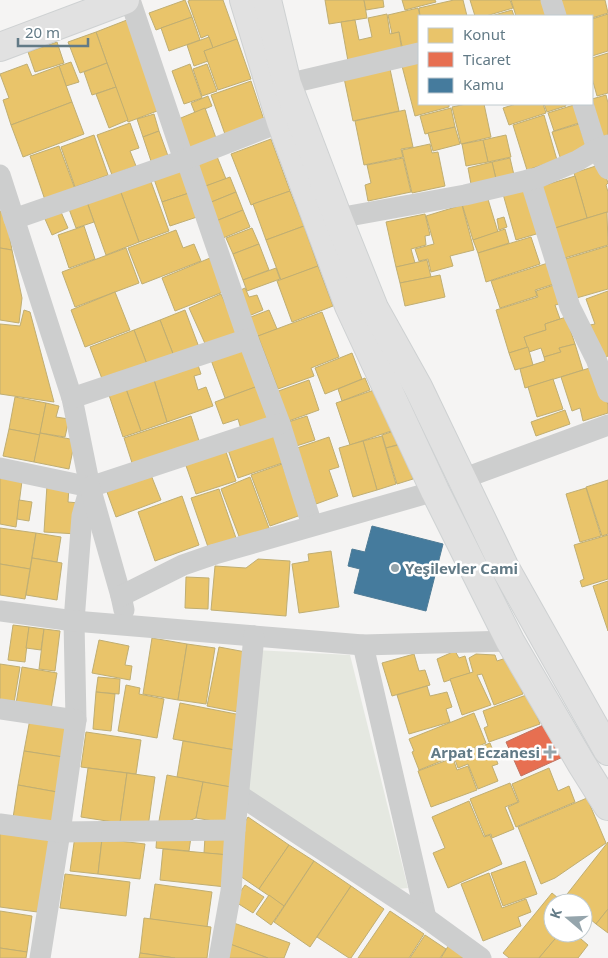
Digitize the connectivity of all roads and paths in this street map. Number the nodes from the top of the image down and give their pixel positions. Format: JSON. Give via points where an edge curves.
{"nodes":[{"id":1,"x":124,"y":0,"type":"edge"},
{"id":2,"x":130,"y":0,"type":"edge"},
{"id":3,"x":244,"y":0,"type":"edge"},
{"id":4,"x":267,"y":0,"type":"edge"},
{"id":5,"x":287,"y":0,"type":"edge"},
{"id":6,"x":551,"y":0,"type":"edge"},
{"id":7,"x":556,"y":15,"type":"edge"},
{"id":8,"x":278,"y":46,"type":"junction"},
{"id":9,"x":0,"y":47,"type":"edge"},
{"id":10,"x":418,"y":53,"type":"edge"},
{"id":11,"x":287,"y":84,"type":"junction"},
{"id":12,"x":583,"y":105,"type":"edge"},
{"id":13,"x":281,"y":122,"type":"junction"},
{"id":14,"x":602,"y":147,"type":"edge"},
{"id":15,"x":184,"y":160,"type":"junction"},
{"id":16,"x":608,"y":169,"type":"edge"},
{"id":17,"x":0,"y":175,"type":"edge"},
{"id":18,"x":530,"y":179,"type":"junction"},
{"id":19,"x":338,"y":218,"type":"junction"},
{"id":20,"x":14,"y":219,"type":"junction"},
{"id":21,"x":248,"y":339,"type":"junction"},
{"id":22,"x":608,"y":392,"type":"edge"},
{"id":23,"x":72,"y":398,"type":"junction"},
{"id":24,"x":280,"y":424,"type":"junction"},
{"id":25,"x":608,"y":425,"type":"edge"},
{"id":26,"x":0,"y":468,"type":"edge"},
{"id":27,"x":462,"y":479,"type":"junction"},
{"id":28,"x":90,"y":487,"type":"junction"},
{"id":29,"x":435,"y":491,"type":"junction"},
{"id":30,"x":312,"y":525,"type":"junction"},
{"id":31,"x":121,"y":596,"type":"junction"},
{"id":32,"x":0,"y":611,"type":"edge"},
{"id":33,"x":74,"y":621,"type":"junction"},
{"id":34,"x":126,"y":625,"type":"junction"},
{"id":35,"x":254,"y":636,"type":"junction"},
{"id":36,"x":510,"y":641,"type":"junction"},
{"id":37,"x":363,"y":645,"type":"junction"},
{"id":38,"x":0,"y":709,"type":"edge"},
{"id":39,"x":76,"y":720,"type":"junction"},
{"id":40,"x":608,"y":751,"type":"edge"},
{"id":41,"x":238,"y":795,"type":"junction"},
{"id":42,"x":608,"y":806,"type":"edge"},
{"id":43,"x":0,"y":824,"type":"edge"},
{"id":44,"x":235,"y":830,"type":"junction"},
{"id":45,"x":60,"y":832,"type":"junction"},
{"id":46,"x":426,"y":918,"type":"junction"},
{"id":47,"x":40,"y":958,"type":"edge"},
{"id":48,"x":218,"y":958,"type":"edge"},
{"id":49,"x":481,"y":958,"type":"edge"}],
"edges":[{"from":1,"to":9,"type":"main road"},
{"from":2,"to":15,"type":"street"},
{"from":3,"to":13,"type":"main road"},
{"from":4,"to":8,"type":"main road"},
{"from":5,"to":8,"type":"main road"},
{"from":6,"to":7,"type":"street"},
{"from":8,"to":11,"type":"main road"},
{"from":10,"to":11,"type":"street"},
{"from":11,"to":19,"type":"main road"},
{"from":12,"to":14,"type":"street"},
{"from":13,"to":15,"type":"street"},
{"from":13,"to":29,"type":"main road","via":[[349,306]]},
{"from":14,"to":16,"type":"street"},
{"from":14,"to":18,"type":"street","via":[[577,161]]},
{"from":15,"to":20,"type":"street"},
{"from":15,"to":21,"type":"street"},
{"from":17,"to":20,"type":"street"},
{"from":18,"to":19,"type":"street","via":[[464,195]]},
{"from":18,"to":22,"type":"street","via":[[570,307],[596,359]]},
{"from":19,"to":27,"type":"main road","via":[[374,308],[418,387]]},
{"from":20,"to":23,"type":"street"},
{"from":21,"to":23,"type":"street"},
{"from":21,"to":24,"type":"street"},
{"from":23,"to":28,"type":"street"},
{"from":24,"to":28,"type":"street"},
{"from":24,"to":30,"type":"street"},
{"from":25,"to":27,"type":"street"},
{"from":26,"to":28,"type":"street"},
{"from":27,"to":40,"type":"main road","via":[[504,566]]},
{"from":28,"to":31,"type":"street"},
{"from":28,"to":33,"type":"street","via":[[82,516]]},
{"from":29,"to":30,"type":"street"},
{"from":29,"to":36,"type":"main road"},
{"from":30,"to":31,"type":"street","via":[[183,565]]},
{"from":31,"to":34,"type":"street"},
{"from":32,"to":33,"type":"street"},
{"from":33,"to":34,"type":"street"},
{"from":33,"to":39,"type":"street"},
{"from":34,"to":35,"type":"street"},
{"from":35,"to":37,"type":"street"},
{"from":35,"to":41,"type":"street"},
{"from":36,"to":37,"type":"street"},
{"from":36,"to":42,"type":"main road"},
{"from":37,"to":46,"type":"street"},
{"from":38,"to":39,"type":"street"},
{"from":39,"to":45,"type":"street"},
{"from":41,"to":44,"type":"street"},
{"from":41,"to":46,"type":"street"},
{"from":43,"to":45,"type":"street"},
{"from":44,"to":45,"type":"street"},
{"from":44,"to":48,"type":"street","via":[[231,891]]},
{"from":45,"to":47,"type":"street"},
{"from":46,"to":49,"type":"street"}]}
